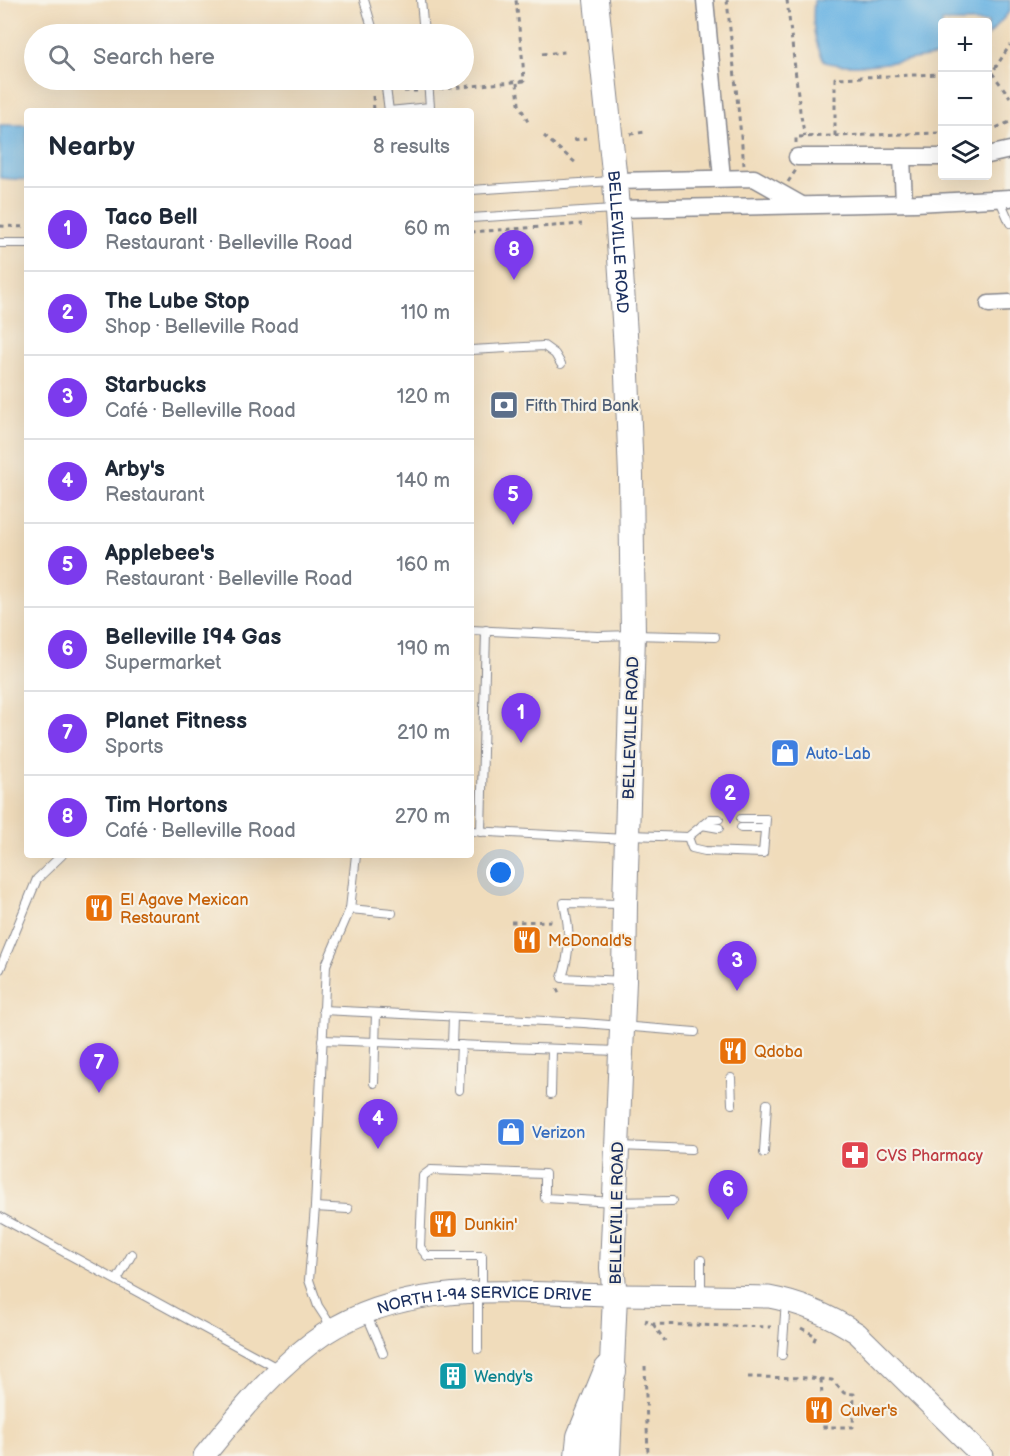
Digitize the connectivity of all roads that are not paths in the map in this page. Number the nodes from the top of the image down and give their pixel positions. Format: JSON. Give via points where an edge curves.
{"nodes":[{"id":1,"x":364,"y":0,"type":"edge"},
{"id":2,"x":421,"y":0,"type":"edge"},
{"id":3,"x":596,"y":0,"type":"edge"},
{"id":4,"x":705,"y":0,"type":"edge"},
{"id":5,"x":371,"y":24,"type":"edge"},
{"id":6,"x":423,"y":24,"type":"edge"},
{"id":7,"x":386,"y":90,"type":"edge"},
{"id":8,"x":429,"y":90,"type":"edge"},
{"id":9,"x":389,"y":108,"type":"edge"},
{"id":10,"x":420,"y":108,"type":"edge"},
{"id":11,"x":1010,"y":150,"type":"edge"},
{"id":12,"x":992,"y":154,"type":"edge"},
{"id":13,"x":797,"y":157,"type":"dead end"},
{"id":14,"x":902,"y":157,"type":"junction"},
{"id":15,"x":938,"y":157,"type":"edge"},
{"id":16,"x":722,"y":178,"type":"junction"},
{"id":17,"x":615,"y":181,"type":"junction"},
{"id":18,"x":474,"y":190,"type":"edge"},
{"id":19,"x":1004,"y":198,"type":"edge"},
{"id":20,"x":904,"y":203,"type":"junction"},
{"id":21,"x":801,"y":204,"type":"junction"},
{"id":22,"x":617,"y":209,"type":"junction"},
{"id":23,"x":474,"y":218,"type":"edge"},
{"id":24,"x":1010,"y":223,"type":"edge"},
{"id":25,"x":0,"y":243,"type":"edge"},
{"id":26,"x":24,"y":243,"type":"edge"},
{"id":27,"x":1010,"y":303,"type":"edge"},
{"id":28,"x":989,"y":304,"type":"dead end"},
{"id":29,"x":474,"y":350,"type":"edge"},
{"id":30,"x":561,"y":364,"type":"dead end"},
{"id":31,"x":474,"y":630,"type":"edge"},
{"id":32,"x":486,"y":630,"type":"junction"},
{"id":33,"x":633,"y":634,"type":"junction"},
{"id":34,"x":715,"y":638,"type":"dead end"},
{"id":35,"x":719,"y":823,"type":"dead end"},
{"id":36,"x":741,"y":824,"type":"dead end"},
{"id":37,"x":476,"y":831,"type":"edge"},
{"id":38,"x":627,"y":837,"type":"junction"},
{"id":39,"x":688,"y":837,"type":"junction"},
{"id":40,"x":59,"y":858,"type":"edge"},
{"id":41,"x":356,"y":858,"type":"edge"},
{"id":42,"x":625,"y":904,"type":"junction"},
{"id":43,"x":350,"y":909,"type":"junction"},
{"id":44,"x":392,"y":913,"type":"dead end"},
{"id":45,"x":0,"y":969,"type":"edge"},
{"id":46,"x":624,"y":981,"type":"junction"},
{"id":47,"x":323,"y":1010,"type":"junction"},
{"id":48,"x":376,"y":1013,"type":"junction"},
{"id":49,"x":453,"y":1017,"type":"junction"},
{"id":50,"x":622,"y":1028,"type":"junction"},
{"id":51,"x":695,"y":1032,"type":"dead end"},
{"id":52,"x":322,"y":1040,"type":"junction"},
{"id":53,"x":375,"y":1042,"type":"junction"},
{"id":54,"x":456,"y":1045,"type":"junction"},
{"id":55,"x":552,"y":1048,"type":"junction"},
{"id":56,"x":621,"y":1052,"type":"junction"},
{"id":57,"x":731,"y":1078,"type":"dead end"},
{"id":58,"x":374,"y":1083,"type":"dead end"},
{"id":59,"x":459,"y":1090,"type":"dead end"},
{"id":60,"x":551,"y":1094,"type":"dead end"},
{"id":61,"x":732,"y":1104,"type":"dead end"},
{"id":62,"x":767,"y":1104,"type":"dead end"},
{"id":63,"x":617,"y":1146,"type":"junction"},
{"id":64,"x":691,"y":1149,"type":"dead end"},
{"id":65,"x":764,"y":1153,"type":"dead end"},
{"id":66,"x":672,"y":1201,"type":"dead end"},
{"id":67,"x":615,"y":1202,"type":"junction"},
{"id":68,"x":315,"y":1207,"type":"junction"},
{"id":69,"x":348,"y":1209,"type":"dead end"},
{"id":70,"x":0,"y":1217,"type":"edge"},
{"id":71,"x":132,"y":1254,"type":"dead end"},
{"id":72,"x":701,"y":1260,"type":"dead end"},
{"id":73,"x":117,"y":1280,"type":"junction"},
{"id":74,"x":480,"y":1291,"type":"junction"},
{"id":75,"x":615,"y":1295,"type":"junction"},
{"id":76,"x":700,"y":1295,"type":"junction"},
{"id":77,"x":786,"y":1300,"type":"junction"},
{"id":78,"x":366,"y":1313,"type":"junction"},
{"id":79,"x":333,"y":1329,"type":"junction"},
{"id":80,"x":478,"y":1349,"type":"dead end"},
{"id":81,"x":383,"y":1353,"type":"dead end"},
{"id":82,"x":782,"y":1354,"type":"dead end"},
{"id":83,"x":279,"y":1369,"type":"junction"},
{"id":84,"x":610,"y":1371,"type":"junction"},
{"id":85,"x":204,"y":1456,"type":"edge"},
{"id":86,"x":581,"y":1456,"type":"edge"},
{"id":87,"x":608,"y":1456,"type":"edge"},
{"id":88,"x":982,"y":1456,"type":"edge"}],
"edges":[{"from":1,"to":5,"type":"lane"},
{"from":2,"to":6,"type":"lane"},
{"from":3,"to":17,"type":"main road","name":"BELLEVILLE ROAD"},
{"from":4,"to":16,"type":"street"},
{"from":7,"to":9,"type":"lane"},
{"from":8,"to":10,"type":"lane","via":[[430,107]]},
{"from":11,"to":12,"type":"street"},
{"from":13,"to":14,"type":"street"},
{"from":14,"to":15,"type":"street"},
{"from":14,"to":20,"type":"street"},
{"from":16,"to":17,"type":"street"},
{"from":16,"to":21,"type":"street","via":[[754,178]]},
{"from":17,"to":18,"type":"lane"},
{"from":17,"to":22,"type":"main road","name":"BELLEVILLE ROAD"},
{"from":19,"to":20,"type":"street"},
{"from":19,"to":24,"type":"lane"},
{"from":20,"to":21,"type":"street"},
{"from":21,"to":22,"type":"street"},
{"from":22,"to":23,"type":"lane"},
{"from":22,"to":33,"type":"main road","name":"BELLEVILLE ROAD","via":[[631,476]]},
{"from":25,"to":26,"type":"lane"},
{"from":27,"to":28,"type":"street"},
{"from":29,"to":30,"type":"lane","via":[[544,346]]},
{"from":31,"to":32,"type":"lane"},
{"from":32,"to":33,"type":"lane","via":[[586,636]]},
{"from":32,"to":37,"type":"lane"},
{"from":33,"to":34,"type":"lane"},
{"from":33,"to":38,"type":"main road","name":"BELLEVILLE ROAD"},
{"from":35,"to":39,"type":"lane","via":[[710,819]]},
{"from":36,"to":39,"type":"lane","via":[[766,819],[764,853],[705,851],[692,848]]},
{"from":37,"to":38,"type":"lane"},
{"from":38,"to":39,"type":"lane"},
{"from":38,"to":42,"type":"main road","name":"BELLEVILLE ROAD"},
{"from":40,"to":45,"type":"lane","via":[[37,879]]},
{"from":41,"to":43,"type":"lane"},
{"from":42,"to":46,"type":"main road","name":"BELLEVILLE ROAD"},
{"from":42,"to":46,"type":"lane","via":[[564,903],[570,938],[562,978]]},
{"from":43,"to":44,"type":"lane"},
{"from":43,"to":47,"type":"lane","via":[[326,965]]},
{"from":46,"to":50,"type":"main road","name":"BELLEVILLE ROAD"},
{"from":47,"to":48,"type":"lane"},
{"from":47,"to":52,"type":"lane"},
{"from":48,"to":49,"type":"lane"},
{"from":48,"to":53,"type":"lane"},
{"from":49,"to":50,"type":"lane"},
{"from":49,"to":54,"type":"lane"},
{"from":50,"to":51,"type":"lane"},
{"from":50,"to":56,"type":"main road","name":"BELLEVILLE ROAD"},
{"from":52,"to":53,"type":"lane"},
{"from":52,"to":68,"type":"lane"},
{"from":53,"to":54,"type":"lane"},
{"from":53,"to":58,"type":"lane"},
{"from":54,"to":55,"type":"lane"},
{"from":54,"to":59,"type":"lane"},
{"from":55,"to":56,"type":"lane"},
{"from":55,"to":60,"type":"lane"},
{"from":56,"to":63,"type":"main road","name":"BELLEVILLE ROAD"},
{"from":57,"to":61,"type":"lane"},
{"from":62,"to":65,"type":"lane"},
{"from":63,"to":64,"type":"lane"},
{"from":63,"to":67,"type":"main road","name":"BELLEVILLE ROAD"},
{"from":66,"to":67,"type":"lane"},
{"from":67,"to":74,"type":"lane","via":[[545,1198],[545,1174],[431,1170],[423,1176],[422,1252],[427,1256],[482,1256]]},
{"from":67,"to":75,"type":"main road","name":"BELLEVILLE ROAD"},
{"from":68,"to":69,"type":"lane"},
{"from":68,"to":79,"type":"lane","via":[[309,1280],[318,1306]]},
{"from":70,"to":73,"type":"lane"},
{"from":71,"to":73,"type":"lane"},
{"from":72,"to":76,"type":"lane"},
{"from":73,"to":83,"type":"lane"},
{"from":74,"to":75,"type":"street","name":"NORTH I-94 SERVICE DRIVE"},
{"from":74,"to":78,"type":"street","name":"NORTH I-94 SERVICE DRIVE","via":[[402,1301]]},
{"from":74,"to":80,"type":"lane"},
{"from":75,"to":76,"type":"street","name":"NORTH I-94 SERVICE DRIVE"},
{"from":75,"to":84,"type":"main road","name":"BELLEVILLE ROAD"},
{"from":76,"to":77,"type":"street","name":"NORTH I-94 SERVICE DRIVE"},
{"from":77,"to":82,"type":"lane"},
{"from":77,"to":88,"type":"street","name":"NORTH I-94 SERVICE DRIVE","via":[[823,1313],[857,1333]]},
{"from":78,"to":79,"type":"street","name":"NORTH I-94 SERVICE DRIVE"},
{"from":78,"to":81,"type":"lane"},
{"from":79,"to":83,"type":"street","name":"NORTH I-94 SERVICE DRIVE"},
{"from":83,"to":85,"type":"street","name":"NORTH I-94 SERVICE DRIVE"},
{"from":84,"to":86,"type":"highway","via":[[583,1437]]},
{"from":84,"to":87,"type":"main road","name":"BELLEVILLE ROAD"}]}
